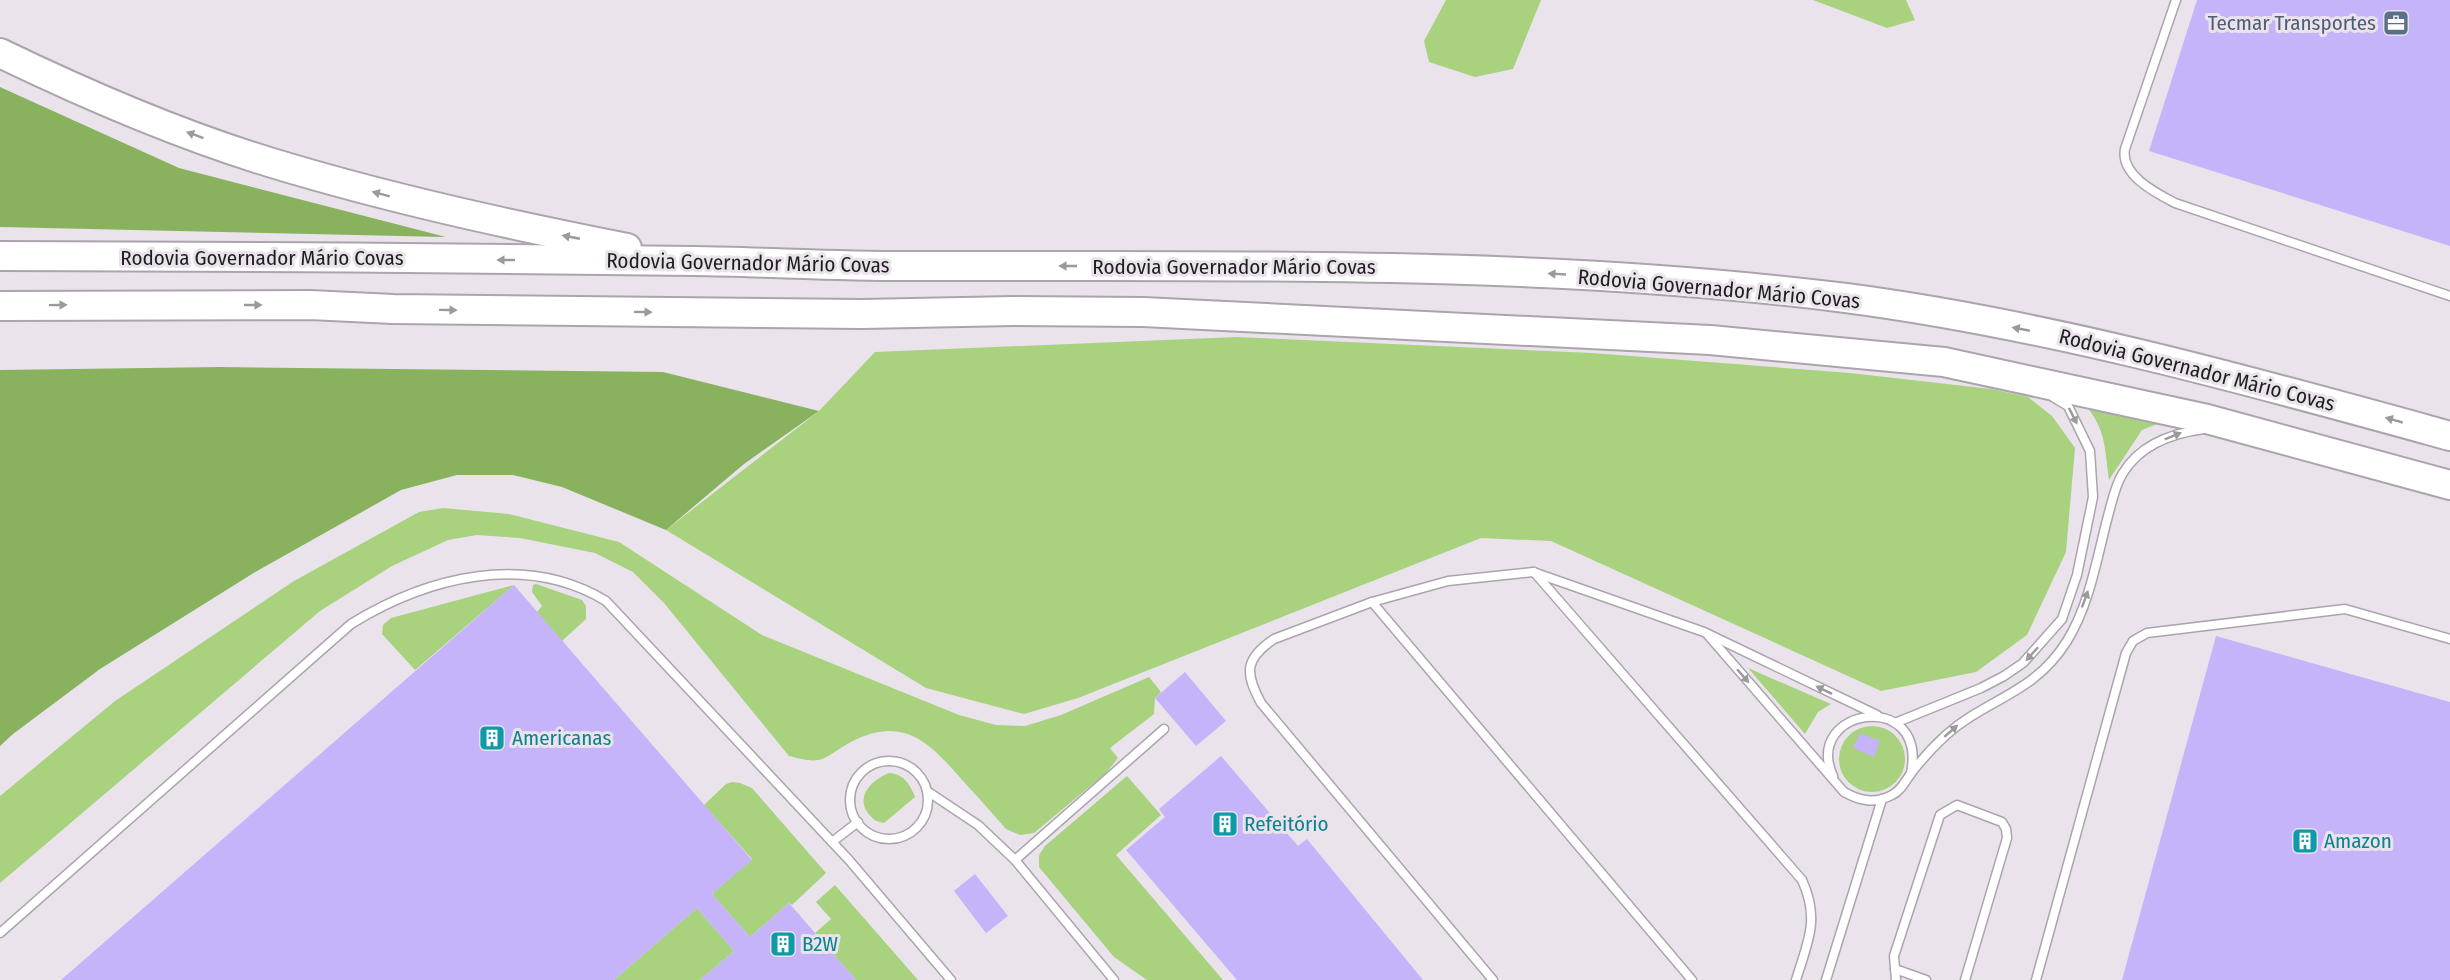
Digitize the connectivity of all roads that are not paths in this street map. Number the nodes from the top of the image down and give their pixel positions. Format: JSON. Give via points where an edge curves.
{"nodes":[{"id":1,"x":2176,"y":0,"type":"edge"},
{"id":2,"x":0,"y":53,"type":"edge"},
{"id":3,"x":0,"y":256,"type":"edge"},
{"id":4,"x":691,"y":261,"type":"junction"},
{"id":5,"x":2450,"y":296,"type":"edge"},
{"id":6,"x":0,"y":306,"type":"edge"},
{"id":7,"x":2028,"y":380,"type":"junction"},
{"id":8,"x":2233,"y":426,"type":"junction"},
{"id":9,"x":2450,"y":436,"type":"edge"},
{"id":10,"x":2450,"y":485,"type":"edge"},
{"id":11,"x":1533,"y":572,"type":"junction"},
{"id":12,"x":1372,"y":602,"type":"junction"},
{"id":13,"x":1704,"y":632,"type":"junction"},
{"id":14,"x":2450,"y":639,"type":"edge"},
{"id":15,"x":1877,"y":715,"type":"junction"},
{"id":16,"x":1895,"y":723,"type":"junction"},
{"id":17,"x":1164,"y":729,"type":"dead end"},
{"id":18,"x":1911,"y":774,"type":"junction"},
{"id":19,"x":1836,"y":782,"type":"junction"},
{"id":20,"x":927,"y":791,"type":"junction"},
{"id":21,"x":1882,"y":800,"type":"junction"},
{"id":22,"x":858,"y":822,"type":"junction"},
{"id":23,"x":832,"y":842,"type":"junction"},
{"id":24,"x":1015,"y":860,"type":"junction"},
{"id":25,"x":0,"y":933,"type":"edge"},
{"id":26,"x":1895,"y":969,"type":"junction"},
{"id":27,"x":951,"y":980,"type":"edge"},
{"id":28,"x":1114,"y":980,"type":"edge"},
{"id":29,"x":1493,"y":980,"type":"edge"},
{"id":30,"x":1692,"y":980,"type":"edge"},
{"id":31,"x":1796,"y":980,"type":"edge"},
{"id":32,"x":1826,"y":980,"type":"edge"},
{"id":33,"x":1896,"y":980,"type":"edge"},
{"id":34,"x":1926,"y":980,"type":"edge"},
{"id":35,"x":1965,"y":980,"type":"edge"},
{"id":36,"x":2036,"y":980,"type":"edge"}],
"edges":[{"from":1,"to":5,"type":"lane","via":[[2125,149],[2125,161],[2133,173],[2148,188],[2175,203]]},
{"from":4,"to":2,"type":"highway","one_way":true,"via":[[438,209],[267,162],[68,86]]},
{"from":4,"to":3,"type":"highway","name":"Rodovia Governador Mário Covas","one_way":true},
{"from":9,"to":4,"type":"highway","name":"Rodovia Governador Mário Covas","one_way":true,"via":[[2259,383],[2061,336],[1799,293],[1644,280],[1385,268]]},
{"from":6,"to":7,"type":"highway","one_way":true,"via":[[310,305],[862,315],[1143,312],[1710,340],[1944,362]]},
{"from":7,"to":8,"type":"highway"},
{"from":7,"to":16,"type":"lane","one_way":true,"via":[[2068,406],[2090,451],[2093,497],[2072,596],[2062,619],[2023,663],[1981,688]]},
{"from":8,"to":10,"type":"highway"},
{"from":18,"to":8,"type":"lane","one_way":true,"via":[[1961,722],[2017,692],[2044,671],[2067,641],[2088,592],[2122,474],[2137,456],[2159,441],[2183,432]]},
{"from":11,"to":12,"type":"lane","via":[[1448,581]]},
{"from":11,"to":13,"type":"lane"},
{"from":11,"to":31,"type":"lane","via":[[1802,880],[1813,917]]},
{"from":12,"to":29,"type":"lane","via":[[1264,646],[1248,672],[1252,687],[1270,716]]},
{"from":12,"to":30,"type":"lane"},
{"from":15,"to":13,"type":"lane","one_way":true},
{"from":13,"to":19,"type":"lane","one_way":true},
{"from":14,"to":36,"type":"lane","via":[[2345,609],[2147,633],[2133,640],[2126,653]]},
{"from":15,"to":16,"type":"lane"},
{"from":15,"to":19,"type":"lane","via":[[1853,719],[1832,740],[1829,768]]},
{"from":16,"to":18,"type":"lane","via":[[1912,747]]},
{"from":17,"to":24,"type":"lane"},
{"from":18,"to":21,"type":"lane","via":[[1894,794]]},
{"from":19,"to":21,"type":"lane","via":[[1856,798]]},
{"from":20,"to":22,"type":"lane","via":[[928,806],[912,832],[898,838],[883,838],[869,833]]},
{"from":20,"to":22,"type":"lane","via":[[910,766],[880,761],[856,779],[851,808]]},
{"from":20,"to":24,"type":"lane","via":[[978,825]]},
{"from":21,"to":32,"type":"lane"},
{"from":22,"to":23,"type":"lane"},
{"from":23,"to":25,"type":"lane","via":[[606,601],[574,584],[540,576],[517,573],[464,578],[431,586],[351,624]]},
{"from":23,"to":27,"type":"lane"},
{"from":24,"to":28,"type":"lane"},
{"from":26,"to":33,"type":"lane"},
{"from":26,"to":34,"type":"lane"},
{"from":26,"to":35,"type":"lane","via":[[1894,956],[1940,815],[1957,805],[2002,822],[2007,838]]}]}
